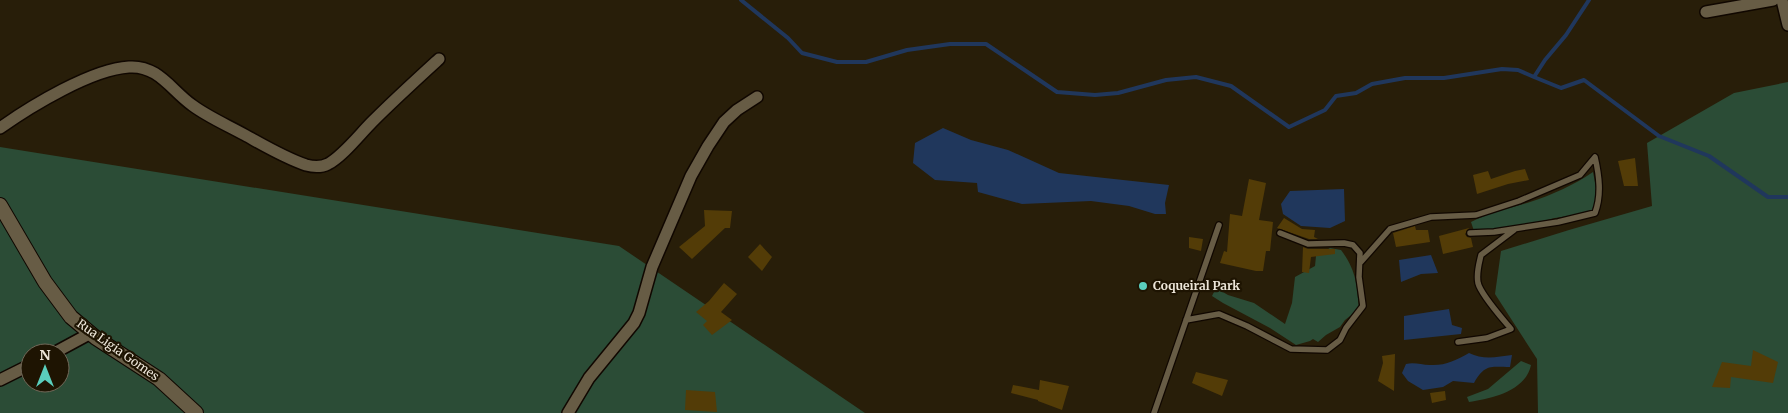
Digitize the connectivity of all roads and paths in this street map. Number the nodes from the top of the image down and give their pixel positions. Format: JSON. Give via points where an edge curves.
{"nodes":[{"id":1,"x":1773,"y":0,"type":"edge"},
{"id":2,"x":1782,"y":0,"type":"edge"},
{"id":3,"x":1706,"y":12,"type":"dead end"},
{"id":4,"x":1788,"y":25,"type":"edge"},
{"id":5,"x":439,"y":59,"type":"dead end"},
{"id":6,"x":757,"y":97,"type":"dead end"},
{"id":7,"x":0,"y":128,"type":"edge"},
{"id":8,"x":0,"y":205,"type":"edge"},
{"id":9,"x":1219,"y":225,"type":"dead end"},
{"id":10,"x":1517,"y":227,"type":"junction"},
{"id":11,"x":1280,"y":233,"type":"dead end"},
{"id":12,"x":1470,"y":233,"type":"dead end"},
{"id":13,"x":1360,"y":263,"type":"junction"},
{"id":14,"x":1186,"y":320,"type":"junction"},
{"id":15,"x":91,"y":333,"type":"junction"},
{"id":16,"x":1458,"y":342,"type":"dead end"},
{"id":17,"x":70,"y":344,"type":"edge"},
{"id":18,"x":20,"y":370,"type":"edge"},
{"id":19,"x":0,"y":380,"type":"edge"},
{"id":20,"x":196,"y":413,"type":"edge"},
{"id":21,"x":568,"y":413,"type":"edge"},
{"id":22,"x":1154,"y":413,"type":"edge"}],
"edges":[{"from":1,"to":3,"type":"street"},
{"from":2,"to":4,"type":"street"},
{"from":5,"to":7,"type":"street","via":[[343,152],[319,167],[308,166],[278,153],[216,120],[185,100],[158,74],[145,68],[104,71],[52,96]]},
{"from":6,"to":21,"type":"street","via":[[724,122],[708,146],[691,176],[652,267],[636,318],[589,378]]},
{"from":8,"to":15,"type":"street","name":"Rua Ligia Gomes","via":[[45,282],[71,317]]},
{"from":9,"to":14,"type":"lane"},
{"from":10,"to":12,"type":"lane"},
{"from":10,"to":13,"type":"lane","via":[[1595,213],[1599,203],[1599,174],[1595,157],[1580,175],[1519,200],[1476,215],[1431,217],[1390,229]]},
{"from":10,"to":16,"type":"lane","via":[[1481,255],[1477,272],[1478,284],[1510,329],[1487,338]]},
{"from":11,"to":13,"type":"lane","via":[[1308,244],[1353,245],[1360,253]]},
{"from":13,"to":14,"type":"lane","via":[[1363,306],[1340,340],[1327,350],[1291,350],[1219,314]]},
{"from":14,"to":22,"type":"lane"},
{"from":15,"to":17,"type":"street"},
{"from":15,"to":20,"type":"street","name":"Rua Ligia Gomes","via":[[159,379]]},
{"from":18,"to":19,"type":"street"}]}
